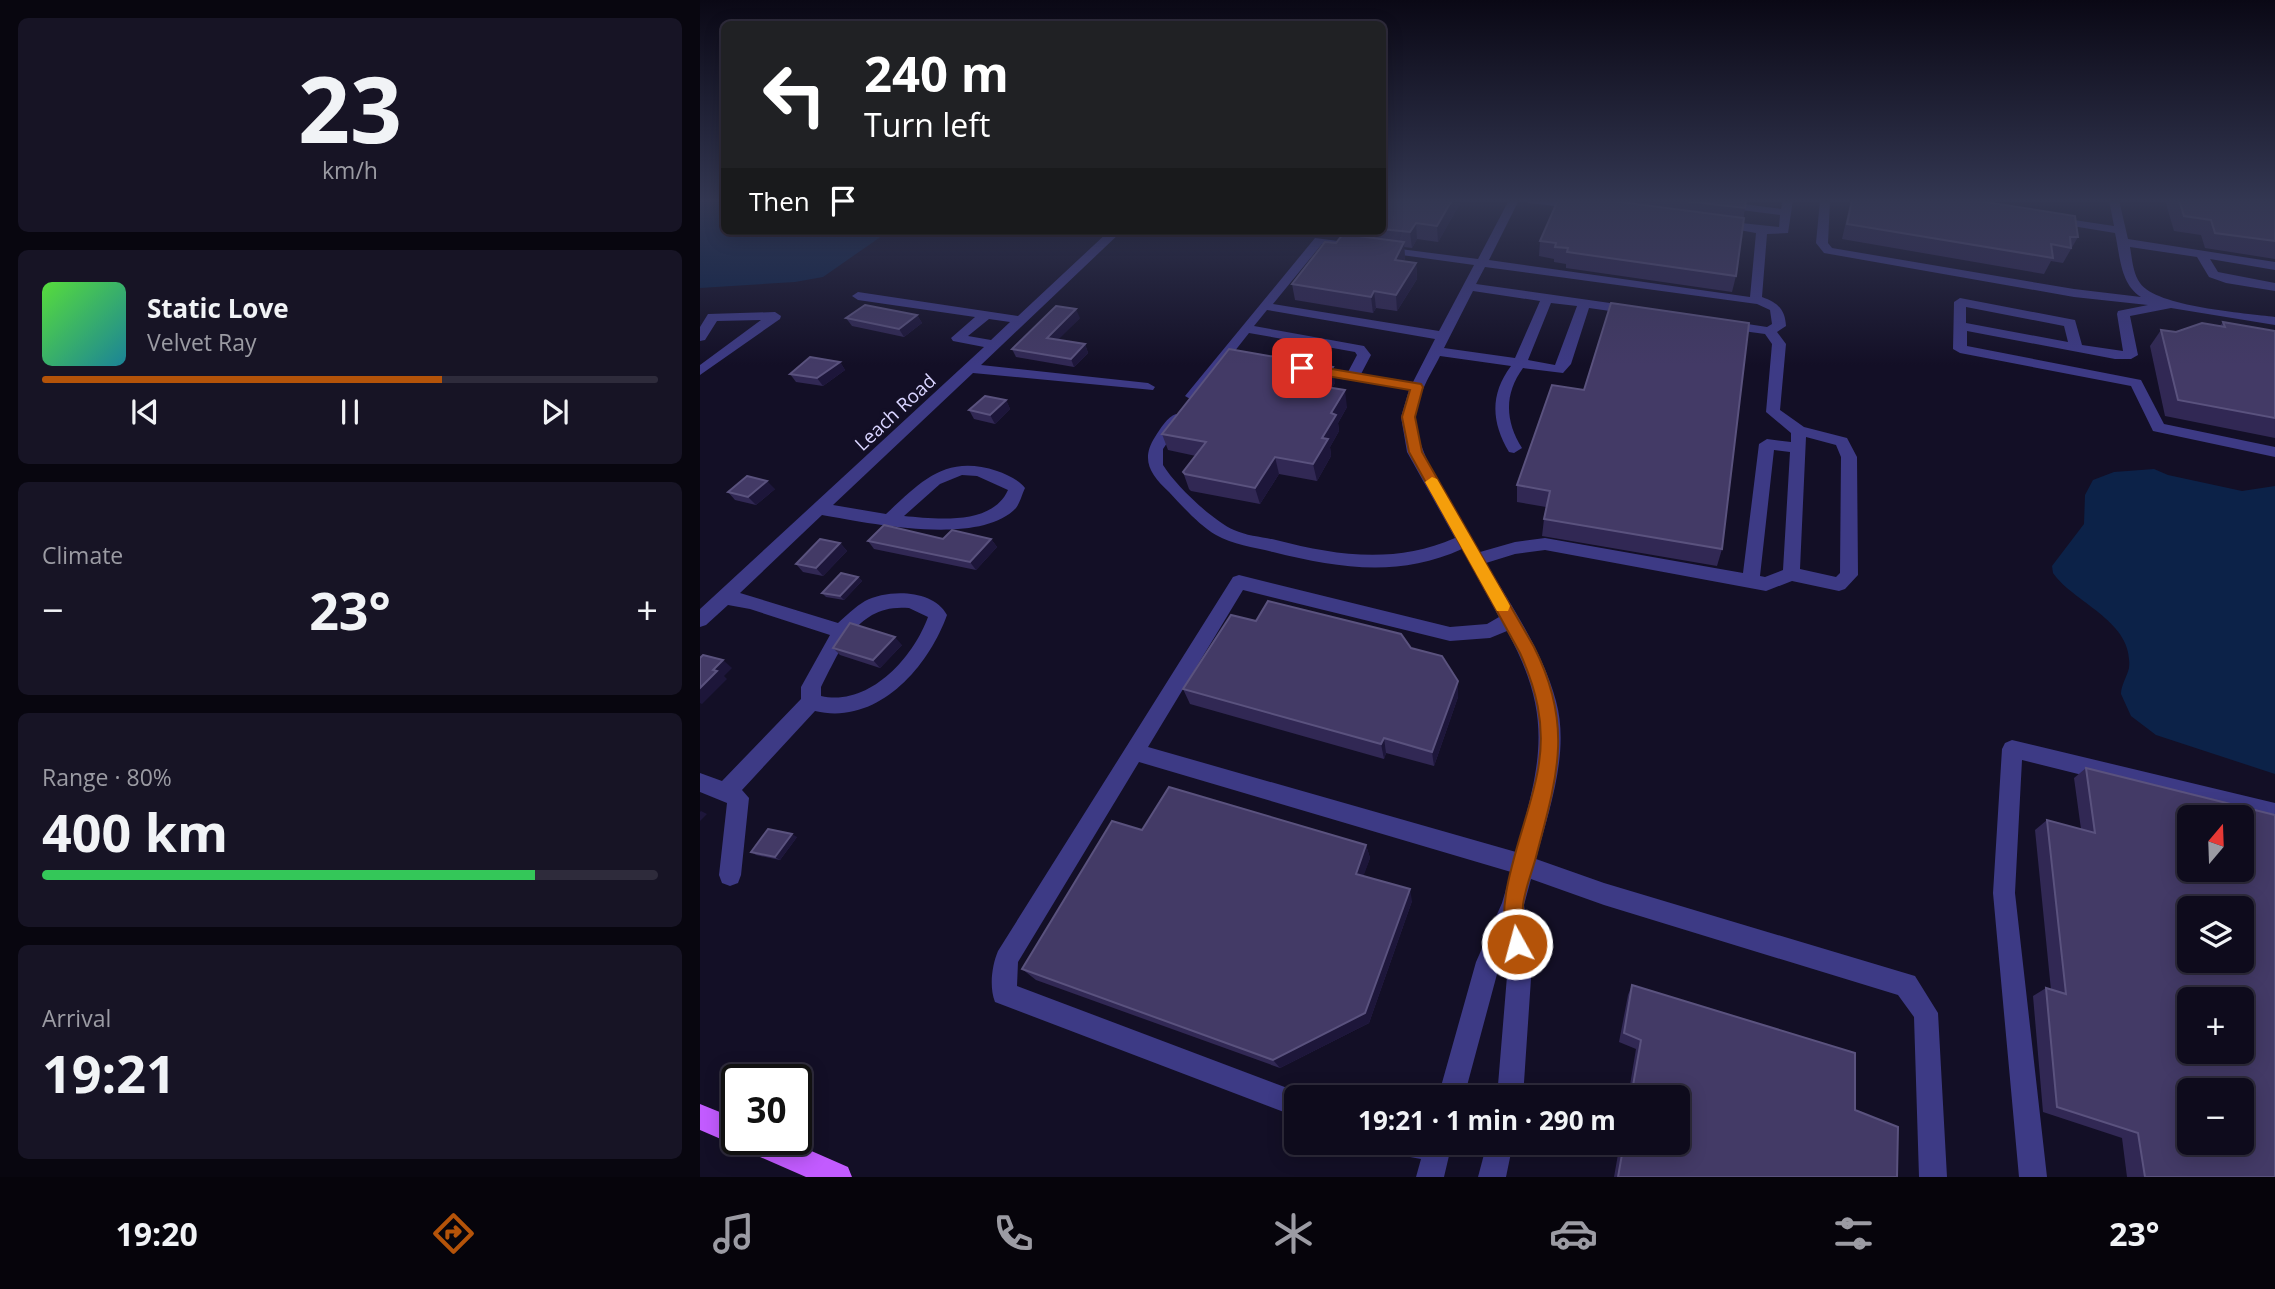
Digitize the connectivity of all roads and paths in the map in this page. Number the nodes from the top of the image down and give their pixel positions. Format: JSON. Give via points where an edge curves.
{"nodes":[{"id":1,"x":1090,"y":255,"type":"edge"},
{"id":2,"x":1307,"y":255,"type":"edge"},
{"id":3,"x":1430,"y":255,"type":"edge"},
{"id":4,"x":1486,"y":255,"type":"edge"},
{"id":5,"x":1760,"y":255,"type":"edge"},
{"id":6,"x":1851,"y":255,"type":"edge"},
{"id":7,"x":2126,"y":255,"type":"edge"},
{"id":8,"x":2202,"y":255,"type":"edge"},
{"id":9,"x":2207,"y":255,"type":"edge"},
{"id":10,"x":1481,"y":264,"type":"junction"},
{"id":11,"x":2275,"y":265,"type":"edge"},
{"id":12,"x":1468,"y":287,"type":"junction"},
{"id":13,"x":2275,"y":287,"type":"edge"},
{"id":14,"x":858,"y":296,"type":"dead end"},
{"id":15,"x":1547,"y":298,"type":"junction"},
{"id":16,"x":1756,"y":299,"type":"junction"},
{"id":17,"x":1584,"y":304,"type":"junction"},
{"id":18,"x":2172,"y":304,"type":"junction"},
{"id":19,"x":1264,"y":306,"type":"junction"},
{"id":20,"x":1643,"y":312,"type":"edge"},
{"id":21,"x":986,"y":314,"type":"junction"},
{"id":22,"x":1021,"y":320,"type":"junction"},
{"id":23,"x":2275,"y":321,"type":"edge"},
{"id":24,"x":1719,"y":324,"type":"edge"},
{"id":25,"x":1960,"y":326,"type":"junction"},
{"id":26,"x":1247,"y":329,"type":"junction"},
{"id":27,"x":1769,"y":331,"type":"junction"},
{"id":28,"x":700,"y":337,"type":"edge"},
{"id":29,"x":1439,"y":343,"type":"junction"},
{"id":30,"x":994,"y":345,"type":"junction"},
{"id":31,"x":2076,"y":348,"type":"junction"},
{"id":32,"x":2131,"y":355,"type":"junction"},
{"id":33,"x":1520,"y":363,"type":"junction"},
{"id":34,"x":970,"y":368,"type":"junction"},
{"id":35,"x":1302,"y":368,"type":"edge"},
{"id":36,"x":700,"y":371,"type":"edge"},
{"id":37,"x":1353,"y":377,"type":"junction"},
{"id":38,"x":2136,"y":383,"type":"junction"},
{"id":39,"x":1148,"y":387,"type":"dead end"},
{"id":40,"x":1417,"y":387,"type":"junction"},
{"id":41,"x":1799,"y":431,"type":"junction"},
{"id":42,"x":1514,"y":448,"type":"dead end"},
{"id":43,"x":1798,"y":448,"type":"junction"},
{"id":44,"x":2275,"y":452,"type":"edge"},
{"id":45,"x":820,"y":509,"type":"junction"},
{"id":46,"x":890,"y":519,"type":"junction"},
{"id":47,"x":1465,"y":541,"type":"junction"},
{"id":48,"x":1476,"y":560,"type":"junction"},
{"id":49,"x":1791,"y":574,"type":"junction"},
{"id":50,"x":1751,"y":581,"type":"junction"},
{"id":51,"x":724,"y":597,"type":"junction"},
{"id":52,"x":700,"y":620,"type":"edge"},
{"id":53,"x":1510,"y":620,"type":"junction"},
{"id":54,"x":841,"y":631,"type":"junction"},
{"id":55,"x":811,"y":702,"type":"junction"},
{"id":56,"x":1134,"y":751,"type":"junction"},
{"id":57,"x":700,"y":782,"type":"edge"},
{"id":58,"x":724,"y":793,"type":"junction"},
{"id":59,"x":2275,"y":813,"type":"edge"},
{"id":60,"x":1523,"y":867,"type":"junction"},
{"id":61,"x":730,"y":875,"type":"dead end"},
{"id":62,"x":1513,"y":905,"type":"junction"},
{"id":63,"x":1454,"y":1085,"type":"edge"},
{"id":64,"x":1511,"y":1085,"type":"edge"},
{"id":65,"x":1284,"y":1099,"type":"edge"},
{"id":66,"x":700,"y":1116,"type":"edge"},
{"id":67,"x":721,"y":1126,"type":"edge"},
{"id":68,"x":788,"y":1155,"type":"edge"},
{"id":69,"x":1436,"y":1155,"type":"edge"},
{"id":70,"x":1497,"y":1155,"type":"edge"},
{"id":71,"x":838,"y":1177,"type":"edge"},
{"id":72,"x":1430,"y":1177,"type":"edge"},
{"id":73,"x":1492,"y":1177,"type":"edge"},
{"id":74,"x":1933,"y":1177,"type":"edge"},
{"id":75,"x":2033,"y":1177,"type":"edge"}],
"edges":[{"from":1,"to":22,"type":"street","name":"Leach Road"},
{"from":2,"to":19,"type":"street"},
{"from":3,"to":10,"type":"street"},
{"from":4,"to":10,"type":"street"},
{"from":5,"to":16,"type":"street"},
{"from":6,"to":18,"type":"street","via":[[2074,293]]},
{"from":7,"to":18,"type":"street","via":[[2133,283],[2142,293]]},
{"from":8,"to":13,"type":"street","via":[[2213,274]]},
{"from":9,"to":11,"type":"street"},
{"from":10,"to":12,"type":"street"},
{"from":10,"to":16,"type":"street"},
{"from":12,"to":15,"type":"street"},
{"from":12,"to":29,"type":"street"},
{"from":14,"to":21,"type":"street"},
{"from":15,"to":17,"type":"street"},
{"from":15,"to":33,"type":"street"},
{"from":16,"to":27,"type":"street","via":[[1780,314],[1779,326]]},
{"from":17,"to":20,"type":"street"},
{"from":17,"to":33,"type":"street","via":[[1558,370]]},
{"from":18,"to":23,"type":"street"},
{"from":18,"to":32,"type":"street","via":[[2123,314]]},
{"from":19,"to":26,"type":"street"},
{"from":19,"to":29,"type":"street"},
{"from":21,"to":22,"type":"street"},
{"from":21,"to":30,"type":"street","via":[[958,338]]},
{"from":22,"to":30,"type":"street","name":"Leach Road"},
{"from":24,"to":27,"type":"street"},
{"from":25,"to":31,"type":"street"},
{"from":25,"to":31,"type":"street","via":[[1960,302],[2070,323]]},
{"from":25,"to":38,"type":"street","via":[[1960,349]]},
{"from":26,"to":37,"type":"street","via":[[1359,349],[1364,355]]},
{"from":26,"to":47,"type":"street","via":[[1232,356],[1182,410],[1155,450],[1154,462],[1169,484],[1227,533],[1291,551],[1366,564],[1396,564]]},
{"from":27,"to":41,"type":"street","via":[[1779,344],[1773,412]]},
{"from":28,"to":36,"type":"street","via":[[713,317],[775,316]]},
{"from":29,"to":33,"type":"street"},
{"from":29,"to":40,"type":"street"},
{"from":30,"to":34,"type":"street","name":"Leach Road"},
{"from":31,"to":32,"type":"street"},
{"from":32,"to":38,"type":"street"},
{"from":33,"to":42,"type":"street","via":[[1500,406],[1503,432]]},
{"from":34,"to":39,"type":"street"},
{"from":34,"to":45,"type":"street","name":"Leach Road"},
{"from":35,"to":37,"type":"street"},
{"from":37,"to":40,"type":"street"},
{"from":38,"to":44,"type":"street","via":[[2158,428]]},
{"from":40,"to":47,"type":"street","via":[[1408,417],[1410,437]]},
{"from":41,"to":43,"type":"street"},
{"from":41,"to":49,"type":"street","via":[[1842,441],[1849,457],[1849,575],[1839,584]]},
{"from":43,"to":49,"type":"street"},
{"from":43,"to":50,"type":"street","via":[[1766,443]]},
{"from":45,"to":46,"type":"street"},
{"from":45,"to":51,"type":"street","name":"Leach Road"},
{"from":46,"to":46,"type":"street","via":[[947,524],[981,519],[1010,505],[1017,488],[1000,477],[962,468],[934,480]]},
{"from":47,"to":48,"type":"street"},
{"from":48,"to":50,"type":"street","via":[[1545,544]]},
{"from":48,"to":53,"type":"street"},
{"from":49,"to":50,"type":"street","via":[[1766,584]]},
{"from":51,"to":52,"type":"street","name":"Leach Road"},
{"from":51,"to":54,"type":"street"},
{"from":53,"to":56,"type":"street","via":[[1490,631],[1450,634],[1239,582]]},
{"from":53,"to":60,"type":"street","via":[[1540,679],[1550,732],[1545,787]]},
{"from":54,"to":55,"type":"street","via":[[811,687]]},
{"from":54,"to":55,"type":"street","via":[[874,604],[904,600],[928,604],[938,615],[935,629],[905,671],[874,696],[852,705],[825,708]]},
{"from":55,"to":58,"type":"street"},
{"from":56,"to":60,"type":"street","via":[[1491,853]]},
{"from":56,"to":65,"type":"street","via":[[1006,959],[1004,993]]},
{"from":57,"to":58,"type":"street"},
{"from":58,"to":61,"type":"street","via":[[738,798]]},
{"from":59,"to":75,"type":"street","via":[[2012,749],[2004,893]]},
{"from":60,"to":62,"type":"street"},
{"from":60,"to":74,"type":"street","via":[[1906,985],[1926,1013]]},
{"from":62,"to":63,"type":"street","via":[[1488,962]]},
{"from":62,"to":64,"type":"street","via":[[1520,964]]},
{"from":66,"to":67,"type":"main road"},
{"from":68,"to":71,"type":"main road"},
{"from":69,"to":72,"type":"street"},
{"from":70,"to":73,"type":"street"}]}
